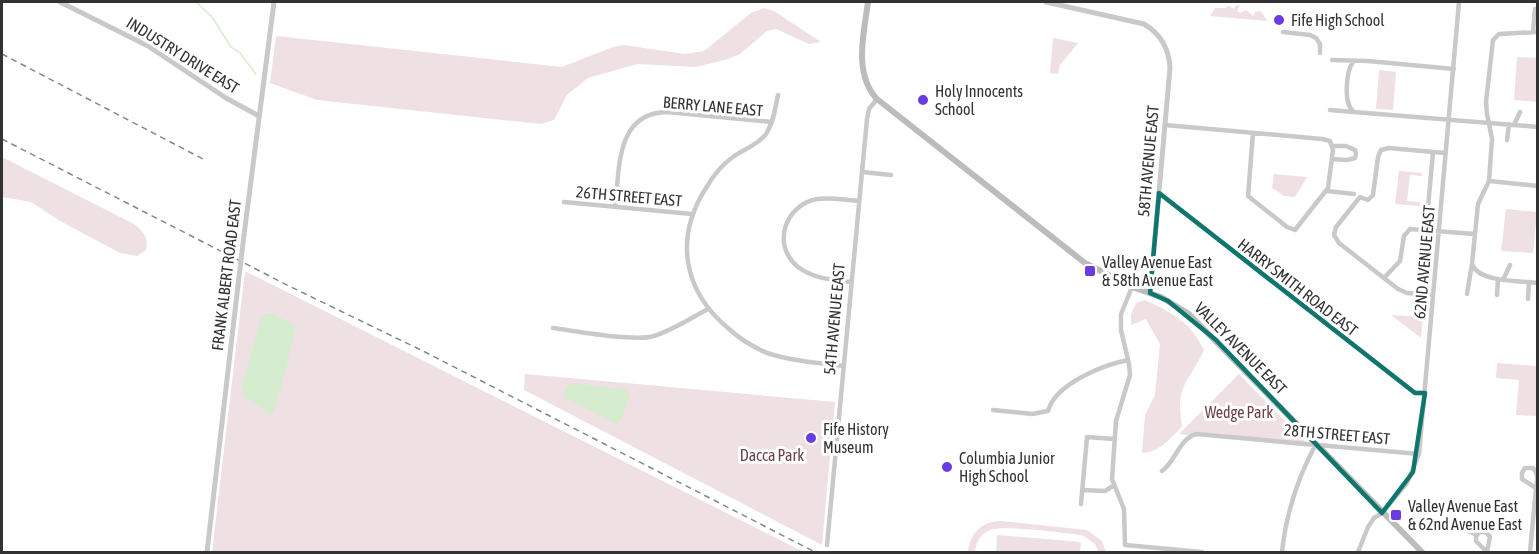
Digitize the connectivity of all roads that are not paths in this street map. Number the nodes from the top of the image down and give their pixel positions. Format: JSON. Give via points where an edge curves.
{"nodes":[{"id":1,"x":60,"y":2,"type":"edge"},
{"id":2,"x":274,"y":2,"type":"edge"},
{"id":3,"x":868,"y":2,"type":"edge"},
{"id":4,"x":1046,"y":2,"type":"edge"},
{"id":5,"x":1459,"y":2,"type":"edge"},
{"id":6,"x":1535,"y":9,"type":"dead end"},
{"id":7,"x":1284,"y":32,"type":"dead end"},
{"id":8,"x":1535,"y":32,"type":"edge"},
{"id":9,"x":1320,"y":53,"type":"dead end"},
{"id":10,"x":1332,"y":60,"type":"dead end"},
{"id":11,"x":1353,"y":62,"type":"junction"},
{"id":12,"x":1454,"y":69,"type":"junction"},
{"id":13,"x":778,"y":95,"type":"dead end"},
{"id":14,"x":877,"y":99,"type":"junction"},
{"id":15,"x":1330,"y":110,"type":"dead end"},
{"id":16,"x":1356,"y":112,"type":"junction"},
{"id":17,"x":1520,"y":112,"type":"dead end"},
{"id":18,"x":259,"y":116,"type":"junction"},
{"id":19,"x":1449,"y":118,"type":"junction"},
{"id":20,"x":772,"y":122,"type":"junction"},
{"id":21,"x":1489,"y":122,"type":"junction"},
{"id":22,"x":1165,"y":125,"type":"junction"},
{"id":23,"x":1511,"y":125,"type":"junction"},
{"id":24,"x":1538,"y":127,"type":"edge"},
{"id":25,"x":1253,"y":133,"type":"junction"},
{"id":26,"x":1507,"y":140,"type":"dead end"},
{"id":27,"x":1332,"y":146,"type":"junction"},
{"id":28,"x":1433,"y":152,"type":"junction"},
{"id":29,"x":1445,"y":153,"type":"junction"},
{"id":30,"x":1332,"y":159,"type":"junction"},
{"id":31,"x":862,"y":172,"type":"junction"},
{"id":32,"x":891,"y":175,"type":"dead end"},
{"id":33,"x":1489,"y":182,"type":"junction"},
{"id":34,"x":1538,"y":186,"type":"edge"},
{"id":35,"x":1327,"y":190,"type":"junction"},
{"id":36,"x":1159,"y":193,"type":"junction"},
{"id":37,"x":1354,"y":194,"type":"dead end"},
{"id":38,"x":859,"y":201,"type":"junction"},
{"id":39,"x":564,"y":202,"type":"dead end"},
{"id":40,"x":615,"y":207,"type":"junction"},
{"id":41,"x":692,"y":214,"type":"junction"},
{"id":42,"x":1426,"y":229,"type":"junction"},
{"id":43,"x":1439,"y":230,"type":"junction"},
{"id":44,"x":1475,"y":234,"type":"junction"},
{"id":45,"x":1473,"y":253,"type":"junction"},
{"id":46,"x":1482,"y":254,"type":"dead end"},
{"id":47,"x":1472,"y":264,"type":"junction"},
{"id":48,"x":1510,"y":265,"type":"dead end"},
{"id":49,"x":1536,"y":275,"type":"dead end"},
{"id":50,"x":1384,"y":278,"type":"junction"},
{"id":51,"x":1501,"y":279,"type":"junction"},
{"id":52,"x":851,"y":282,"type":"junction"},
{"id":53,"x":1534,"y":282,"type":"edge"},
{"id":54,"x":1132,"y":288,"type":"junction"},
{"id":55,"x":1150,"y":293,"type":"junction"},
{"id":56,"x":1467,"y":294,"type":"dead end"},
{"id":57,"x":1433,"y":295,"type":"junction"},
{"id":58,"x":1497,"y":295,"type":"dead end"},
{"id":59,"x":1528,"y":299,"type":"dead end"},
{"id":60,"x":708,"y":309,"type":"junction"},
{"id":61,"x":553,"y":328,"type":"dead end"},
{"id":62,"x":1128,"y":360,"type":"junction"},
{"id":63,"x":844,"y":366,"type":"junction"},
{"id":64,"x":1425,"y":393,"type":"junction"},
{"id":65,"x":993,"y":410,"type":"dead end"},
{"id":66,"x":1114,"y":439,"type":"junction"},
{"id":67,"x":1316,"y":444,"type":"junction"},
{"id":68,"x":1419,"y":454,"type":"junction"},
{"id":69,"x":1162,"y":471,"type":"dead end"},
{"id":70,"x":1113,"y":486,"type":"junction"},
{"id":71,"x":1536,"y":488,"type":"edge"},
{"id":72,"x":1082,"y":490,"type":"junction"},
{"id":73,"x":1081,"y":504,"type":"dead end"},
{"id":74,"x":1382,"y":513,"type":"junction"},
{"id":75,"x":1457,"y":526,"type":"dead end"},
{"id":76,"x":1477,"y":535,"type":"junction"},
{"id":77,"x":1191,"y":544,"type":"dead end"},
{"id":78,"x":827,"y":545,"type":"dead end"},
{"id":79,"x":1190,"y":551,"type":"junction"},
{"id":80,"x":207,"y":552,"type":"edge"},
{"id":81,"x":1202,"y":552,"type":"edge"},
{"id":82,"x":1282,"y":552,"type":"edge"},
{"id":83,"x":1358,"y":552,"type":"edge"},
{"id":84,"x":1422,"y":552,"type":"edge"},
{"id":85,"x":1486,"y":552,"type":"edge"},
{"id":86,"x":1530,"y":552,"type":"edge"}],
"edges":[{"from":1,"to":18,"type":"street","name":"INDUSTRY DRIVE EAST","via":[[141,42]]},
{"from":2,"to":18,"type":"street","name":"FRANK ALBERT ROAD EAST"},
{"from":3,"to":14,"type":"main road","name":"VALLEY AVENUE EAST","via":[[863,75]]},
{"from":4,"to":22,"type":"street","name":"58TH AVENUE EAST","via":[[1137,22],[1158,34],[1169,61]]},
{"from":5,"to":12,"type":"street","name":"62ND AVENUE EAST"},
{"from":6,"to":8,"type":"street"},
{"from":7,"to":9,"type":"street","via":[[1314,37]]},
{"from":8,"to":21,"type":"street","via":[[1499,34],[1494,38],[1486,102]]},
{"from":10,"to":11,"type":"street"},
{"from":11,"to":12,"type":"street"},
{"from":11,"to":16,"type":"street","via":[[1347,101],[1350,110]]},
{"from":12,"to":19,"type":"street","name":"62ND AVENUE EAST"},
{"from":13,"to":20,"type":"street"},
{"from":14,"to":31,"type":"street","name":"54TH AVENUE EAST","via":[[867,114]]},
{"from":14,"to":54,"type":"main road","name":"VALLEY AVENUE EAST","via":[[1078,259]]},
{"from":15,"to":16,"type":"street"},
{"from":16,"to":19,"type":"street"},
{"from":17,"to":23,"type":"street"},
{"from":18,"to":80,"type":"street","name":"FRANK ALBERT ROAD EAST","bridge":true},
{"from":19,"to":21,"type":"street"},
{"from":19,"to":29,"type":"street","name":"62ND AVENUE EAST"},
{"from":20,"to":40,"type":"street","name":"BERRY LANE EAST","via":[[667,112],[641,118],[625,140]]},
{"from":20,"to":41,"type":"street","via":[[762,138],[720,168]]},
{"from":21,"to":23,"type":"street"},
{"from":21,"to":33,"type":"street"},
{"from":22,"to":25,"type":"street"},
{"from":22,"to":36,"type":"street","name":"58TH AVENUE EAST"},
{"from":23,"to":24,"type":"street"},
{"from":23,"to":26,"type":"street"},
{"from":25,"to":27,"type":"street","via":[[1324,139]]},
{"from":25,"to":35,"type":"street","via":[[1247,191],[1253,201],[1294,231]]},
{"from":27,"to":30,"type":"street"},
{"from":27,"to":30,"type":"street","via":[[1348,147],[1356,154],[1352,159]]},
{"from":28,"to":29,"type":"street"},
{"from":28,"to":42,"type":"street"},
{"from":28,"to":50,"type":"street","via":[[1381,150],[1373,196],[1366,200],[1360,197],[1334,231],[1339,243]]},
{"from":29,"to":43,"type":"street","name":"62ND AVENUE EAST"},
{"from":30,"to":35,"type":"street"},
{"from":31,"to":32,"type":"street"},
{"from":31,"to":38,"type":"street","name":"54TH AVENUE EAST"},
{"from":33,"to":34,"type":"street"},
{"from":33,"to":44,"type":"street","via":[[1478,204]]},
{"from":35,"to":37,"type":"street"},
{"from":36,"to":55,"type":"street","name":"58TH AVENUE EAST"},
{"from":36,"to":64,"type":"street","name":"HARRY SMITH ROAD EAST","via":[[1415,393]]},
{"from":38,"to":52,"type":"street","name":"54TH AVENUE EAST"},
{"from":38,"to":52,"type":"street","via":[[826,198],[805,203],[790,215],[783,235],[789,255],[801,269],[818,277]]},
{"from":39,"to":40,"type":"street","name":"26TH STREET EAST"},
{"from":40,"to":41,"type":"street","name":"26TH STREET EAST"},
{"from":41,"to":60,"type":"street","via":[[687,235],[688,262],[694,286]]},
{"from":42,"to":43,"type":"street"},
{"from":42,"to":50,"type":"street","via":[[1406,232],[1400,261]]},
{"from":43,"to":44,"type":"street"},
{"from":43,"to":57,"type":"street","name":"62ND AVENUE EAST"},
{"from":44,"to":45,"type":"street"},
{"from":45,"to":46,"type":"street"},
{"from":45,"to":47,"type":"street"},
{"from":47,"to":51,"type":"street","via":[[1477,272]]},
{"from":47,"to":56,"type":"street"},
{"from":48,"to":51,"type":"street"},
{"from":49,"to":53,"type":"street"},
{"from":50,"to":57,"type":"street","via":[[1403,292]]},
{"from":51,"to":53,"type":"street"},
{"from":51,"to":58,"type":"street"},
{"from":52,"to":63,"type":"street","name":"54TH AVENUE EAST"},
{"from":53,"to":59,"type":"street"},
{"from":54,"to":55,"type":"main road","name":"VALLEY AVENUE EAST"},
{"from":54,"to":62,"type":"street","via":[[1120,322]]},
{"from":55,"to":67,"type":"main road","name":"VALLEY AVENUE EAST","via":[[1189,314]]},
{"from":57,"to":64,"type":"street","name":"62ND AVENUE EAST"},
{"from":60,"to":61,"type":"street","via":[[649,337]]},
{"from":60,"to":63,"type":"street","via":[[735,334],[767,352]]},
{"from":62,"to":65,"type":"street","via":[[1099,369],[1070,385],[1055,397],[1048,411],[1032,414]]},
{"from":62,"to":66,"type":"street","via":[[1130,375]]},
{"from":63,"to":78,"type":"street","name":"54TH AVENUE EAST"},
{"from":64,"to":68,"type":"street","name":"62ND AVENUE EAST"},
{"from":66,"to":70,"type":"street"},
{"from":66,"to":72,"type":"street","via":[[1087,437]]},
{"from":67,"to":68,"type":"street","name":"28TH STREET EAST"},
{"from":67,"to":69,"type":"street","name":"28TH STREET EAST","via":[[1194,434]]},
{"from":67,"to":74,"type":"main road","name":"VALLEY AVENUE EAST"},
{"from":67,"to":82,"type":"street","via":[[1290,508]]},
{"from":68,"to":74,"type":"street","name":"62ND AVENUE EAST","via":[[1407,483]]},
{"from":70,"to":72,"type":"street","via":[[1105,491]]},
{"from":70,"to":79,"type":"street","via":[[1124,509],[1125,545]]},
{"from":71,"to":71,"type":"street","via":[[1536,471],[1525,468],[1522,479]]},
{"from":71,"to":86,"type":"street"},
{"from":72,"to":73,"type":"street"},
{"from":74,"to":83,"type":"street","name":"62ND AVENUE EAST","via":[[1368,527]]},
{"from":74,"to":84,"type":"main road","name":"VALLEY AVENUE EAST"},
{"from":75,"to":76,"type":"street"},
{"from":76,"to":85,"type":"street","via":[[1477,542]]},
{"from":76,"to":85,"type":"street","via":[[1484,532],[1490,536]]},
{"from":77,"to":79,"type":"street"},
{"from":79,"to":81,"type":"street"}]}
